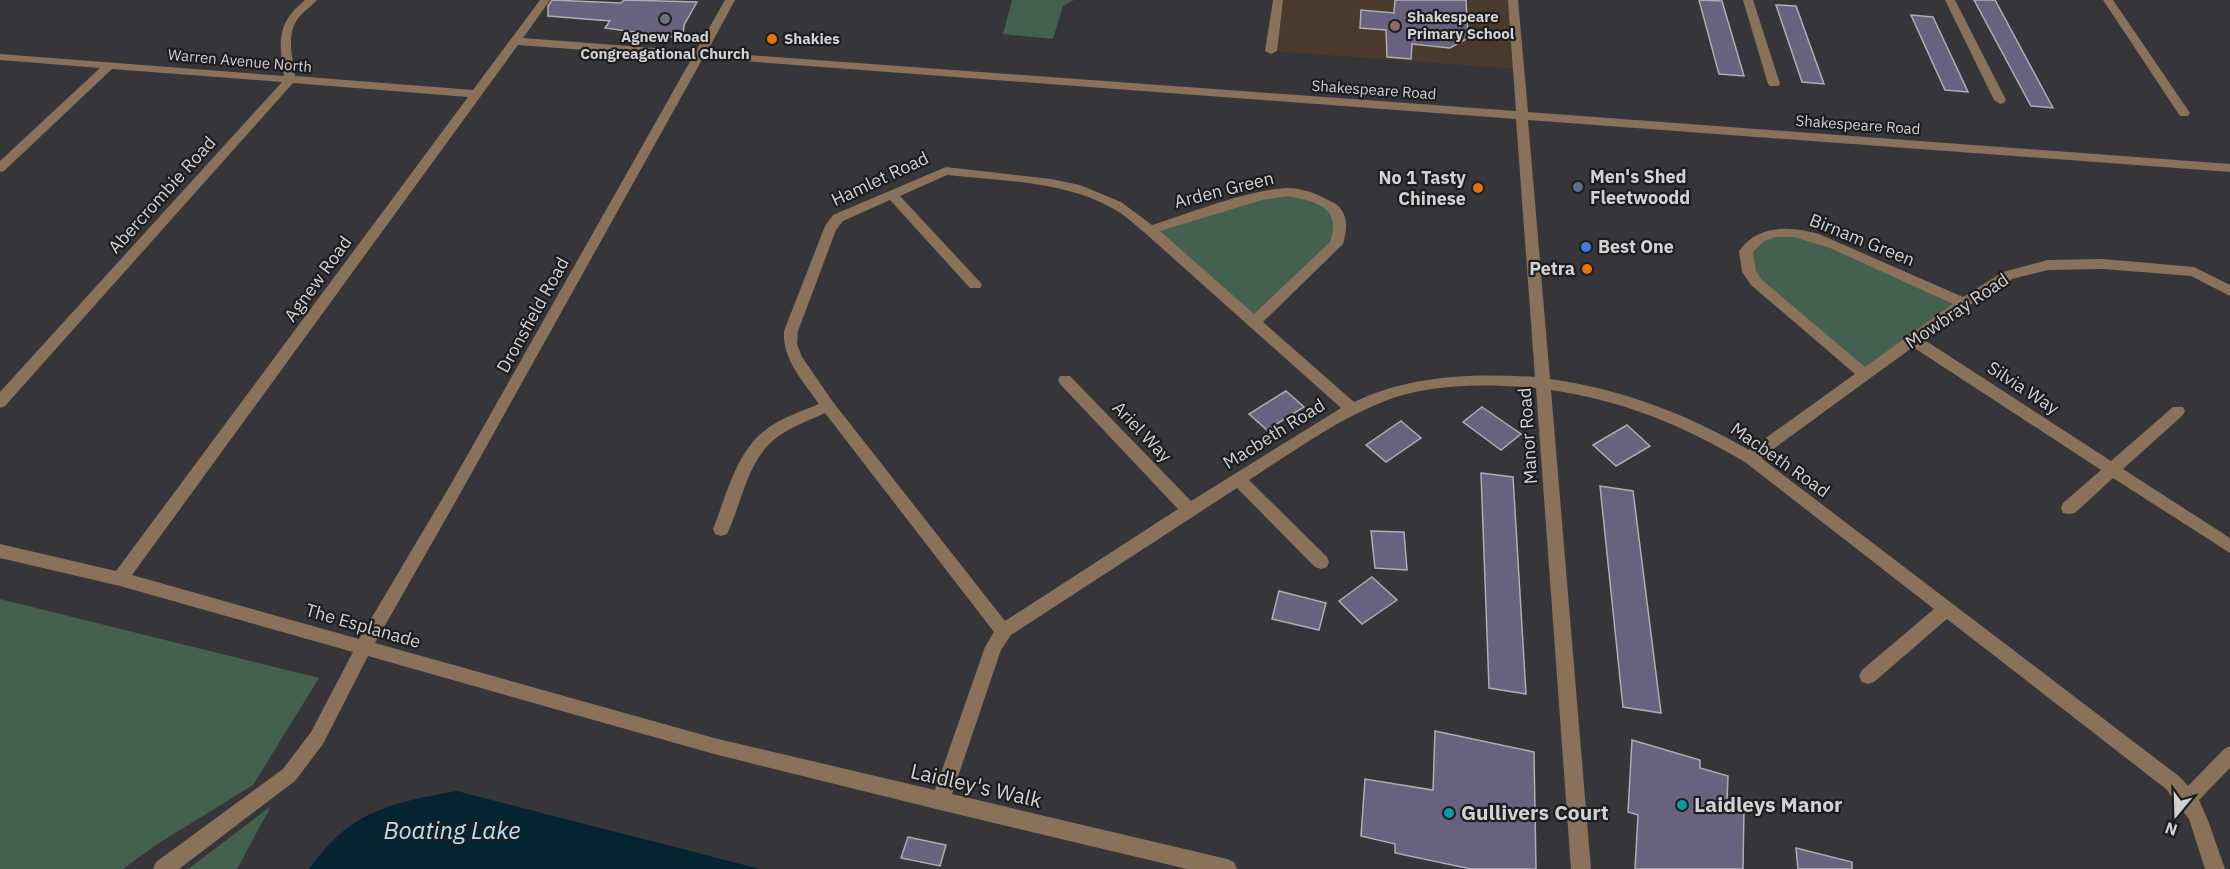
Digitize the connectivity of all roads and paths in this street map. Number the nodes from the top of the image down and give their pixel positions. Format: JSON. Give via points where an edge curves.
{"nodes":[{"id":1,"x":312,"y":0,"type":"edge"},
{"id":2,"x":545,"y":0,"type":"edge"},
{"id":3,"x":730,"y":0,"type":"edge"},
{"id":4,"x":1278,"y":0,"type":"edge"},
{"id":5,"x":1513,"y":0,"type":"edge"},
{"id":6,"x":1748,"y":0,"type":"edge"},
{"id":7,"x":1950,"y":0,"type":"edge"},
{"id":8,"x":2108,"y":0,"type":"edge"},
{"id":9,"x":515,"y":41,"type":"junction"},
{"id":10,"x":1271,"y":51,"type":"dead end"},
{"id":11,"x":699,"y":55,"type":"junction"},
{"id":12,"x":0,"y":57,"type":"edge"},
{"id":13,"x":110,"y":65,"type":"junction"},
{"id":14,"x":290,"y":80,"type":"junction"},
{"id":15,"x":1774,"y":84,"type":"dead end"},
{"id":16,"x":477,"y":94,"type":"junction"},
{"id":17,"x":2000,"y":100,"type":"dead end"},
{"id":18,"x":2184,"y":113,"type":"dead end"},
{"id":19,"x":1522,"y":116,"type":"junction"},
{"id":20,"x":0,"y":168,"type":"edge"},
{"id":21,"x":2230,"y":168,"type":"edge"},
{"id":22,"x":891,"y":194,"type":"junction"},
{"id":23,"x":1149,"y":230,"type":"junction"},
{"id":24,"x":975,"y":285,"type":"dead end"},
{"id":25,"x":2230,"y":291,"type":"edge"},
{"id":26,"x":1963,"y":303,"type":"junction"},
{"id":27,"x":1253,"y":321,"type":"junction"},
{"id":28,"x":1913,"y":340,"type":"junction"},
{"id":29,"x":1864,"y":374,"type":"junction"},
{"id":30,"x":1065,"y":380,"type":"dead end"},
{"id":31,"x":1544,"y":385,"type":"junction"},
{"id":32,"x":0,"y":402,"type":"edge"},
{"id":33,"x":828,"y":405,"type":"junction"},
{"id":34,"x":1352,"y":409,"type":"junction"},
{"id":35,"x":2178,"y":411,"type":"dead end"},
{"id":36,"x":1750,"y":458,"type":"junction"},
{"id":37,"x":2112,"y":469,"type":"junction"},
{"id":38,"x":1238,"y":479,"type":"junction"},
{"id":39,"x":2069,"y":507,"type":"dead end"},
{"id":40,"x":1190,"y":511,"type":"junction"},
{"id":41,"x":721,"y":529,"type":"dead end"},
{"id":42,"x":2230,"y":546,"type":"edge"},
{"id":43,"x":0,"y":551,"type":"edge"},
{"id":44,"x":1321,"y":562,"type":"dead end"},
{"id":45,"x":120,"y":579,"type":"junction"},
{"id":46,"x":1947,"y":609,"type":"junction"},
{"id":47,"x":1005,"y":630,"type":"junction"},
{"id":48,"x":364,"y":646,"type":"junction"},
{"id":49,"x":1868,"y":676,"type":"dead end"},
{"id":50,"x":714,"y":746,"type":"joint"},
{"id":51,"x":2230,"y":755,"type":"edge"},
{"id":52,"x":2187,"y":796,"type":"junction"},
{"id":53,"x":940,"y":801,"type":"junction"},
{"id":54,"x":163,"y":869,"type":"edge"},
{"id":55,"x":1227,"y":869,"type":"edge"},
{"id":56,"x":1581,"y":869,"type":"edge"},
{"id":57,"x":2215,"y":869,"type":"edge"}],
"edges":[{"from":1,"to":14,"type":"street","via":[[287,26],[284,39]]},
{"from":2,"to":9,"type":"street","name":"Agnew Road"},
{"from":3,"to":11,"type":"street","name":"Dronsfield Road"},
{"from":4,"to":10,"type":"street"},
{"from":5,"to":19,"type":"street","name":"Manor Road"},
{"from":6,"to":15,"type":"street"},
{"from":7,"to":17,"type":"street"},
{"from":8,"to":18,"type":"street"},
{"from":9,"to":11,"type":"street","name":"Shakespeare Road"},
{"from":9,"to":16,"type":"street","name":"Agnew Road"},
{"from":11,"to":19,"type":"street","name":"Shakespeare Road"},
{"from":11,"to":48,"type":"street","name":"Dronsfield Road"},
{"from":12,"to":13,"type":"street","name":"Warren Avenue North"},
{"from":13,"to":14,"type":"street","name":"Warren Avenue North"},
{"from":13,"to":20,"type":"street"},
{"from":14,"to":16,"type":"street","name":"Warren Avenue North"},
{"from":14,"to":32,"type":"street","name":"Abercrombie Road"},
{"from":16,"to":45,"type":"street","name":"Agnew Road"},
{"from":19,"to":21,"type":"street","name":"Shakespeare Road"},
{"from":19,"to":31,"type":"street","name":"Manor Road"},
{"from":22,"to":23,"type":"street","name":"Hamlet Road","via":[[945,171],[1051,183],[1103,198]]},
{"from":22,"to":24,"type":"street"},
{"from":22,"to":33,"type":"street","name":"Hamlet Road","via":[[844,214],[832,224],[795,318],[790,344],[795,358]]},
{"from":23,"to":27,"type":"street","name":"Hamlet Road"},
{"from":23,"to":27,"type":"street","name":"Arden Green","via":[[1274,193],[1300,194],[1331,206],[1341,223],[1336,244]]},
{"from":25,"to":26,"type":"street","name":"Mowbray Road","via":[[2184,270],[2073,262],[2027,268],[2008,275]]},
{"from":26,"to":28,"type":"street","name":"Mowbray Road"},
{"from":26,"to":29,"type":"street","name":"Birnam Green","via":[[1814,236],[1781,232],[1756,237],[1746,251],[1749,272],[1756,282]]},
{"from":27,"to":34,"type":"street","name":"Hamlet Road"},
{"from":28,"to":29,"type":"street","name":"Mowbray Road"},
{"from":28,"to":37,"type":"street","name":"Silvia Way"},
{"from":29,"to":36,"type":"street","name":"Mowbray Road"},
{"from":30,"to":40,"type":"street","name":"Ariel Way"},
{"from":31,"to":34,"type":"street","name":"Macbeth Road","via":[[1454,382],[1399,391]]},
{"from":31,"to":36,"type":"street","name":"Macbeth Road","via":[[1640,405],[1698,429]]},
{"from":31,"to":56,"type":"street","name":"Manor Road"},
{"from":33,"to":41,"type":"street","via":[[762,441]]},
{"from":33,"to":47,"type":"street","name":"Hamlet Road"},
{"from":34,"to":38,"type":"street","name":"Macbeth Road"},
{"from":35,"to":37,"type":"street"},
{"from":36,"to":46,"type":"street","name":"Macbeth Road"},
{"from":37,"to":39,"type":"street"},
{"from":37,"to":42,"type":"street","name":"Silvia Way"},
{"from":38,"to":40,"type":"street","name":"Macbeth Road"},
{"from":38,"to":44,"type":"street"},
{"from":40,"to":47,"type":"street","name":"Macbeth Road"},
{"from":43,"to":45,"type":"street","name":"The Esplanade"},
{"from":45,"to":48,"type":"street","name":"The Esplanade"},
{"from":46,"to":49,"type":"street"},
{"from":46,"to":52,"type":"street","name":"Macbeth Road"},
{"from":47,"to":53,"type":"street","name":"Macbeth Road","via":[[994,647]]},
{"from":48,"to":50,"type":"street","name":"The Esplanade"},
{"from":48,"to":54,"type":"street","name":"Dronsfield Road","via":[[317,738],[289,775]]},
{"from":50,"to":53,"type":"street","name":"Laidley's Walk"},
{"from":51,"to":52,"type":"street","via":[[2197,791]]},
{"from":52,"to":57,"type":"street","name":"Macbeth Road","via":[[2200,820]]},
{"from":53,"to":55,"type":"street","name":"Laidley's Walk"}]}
